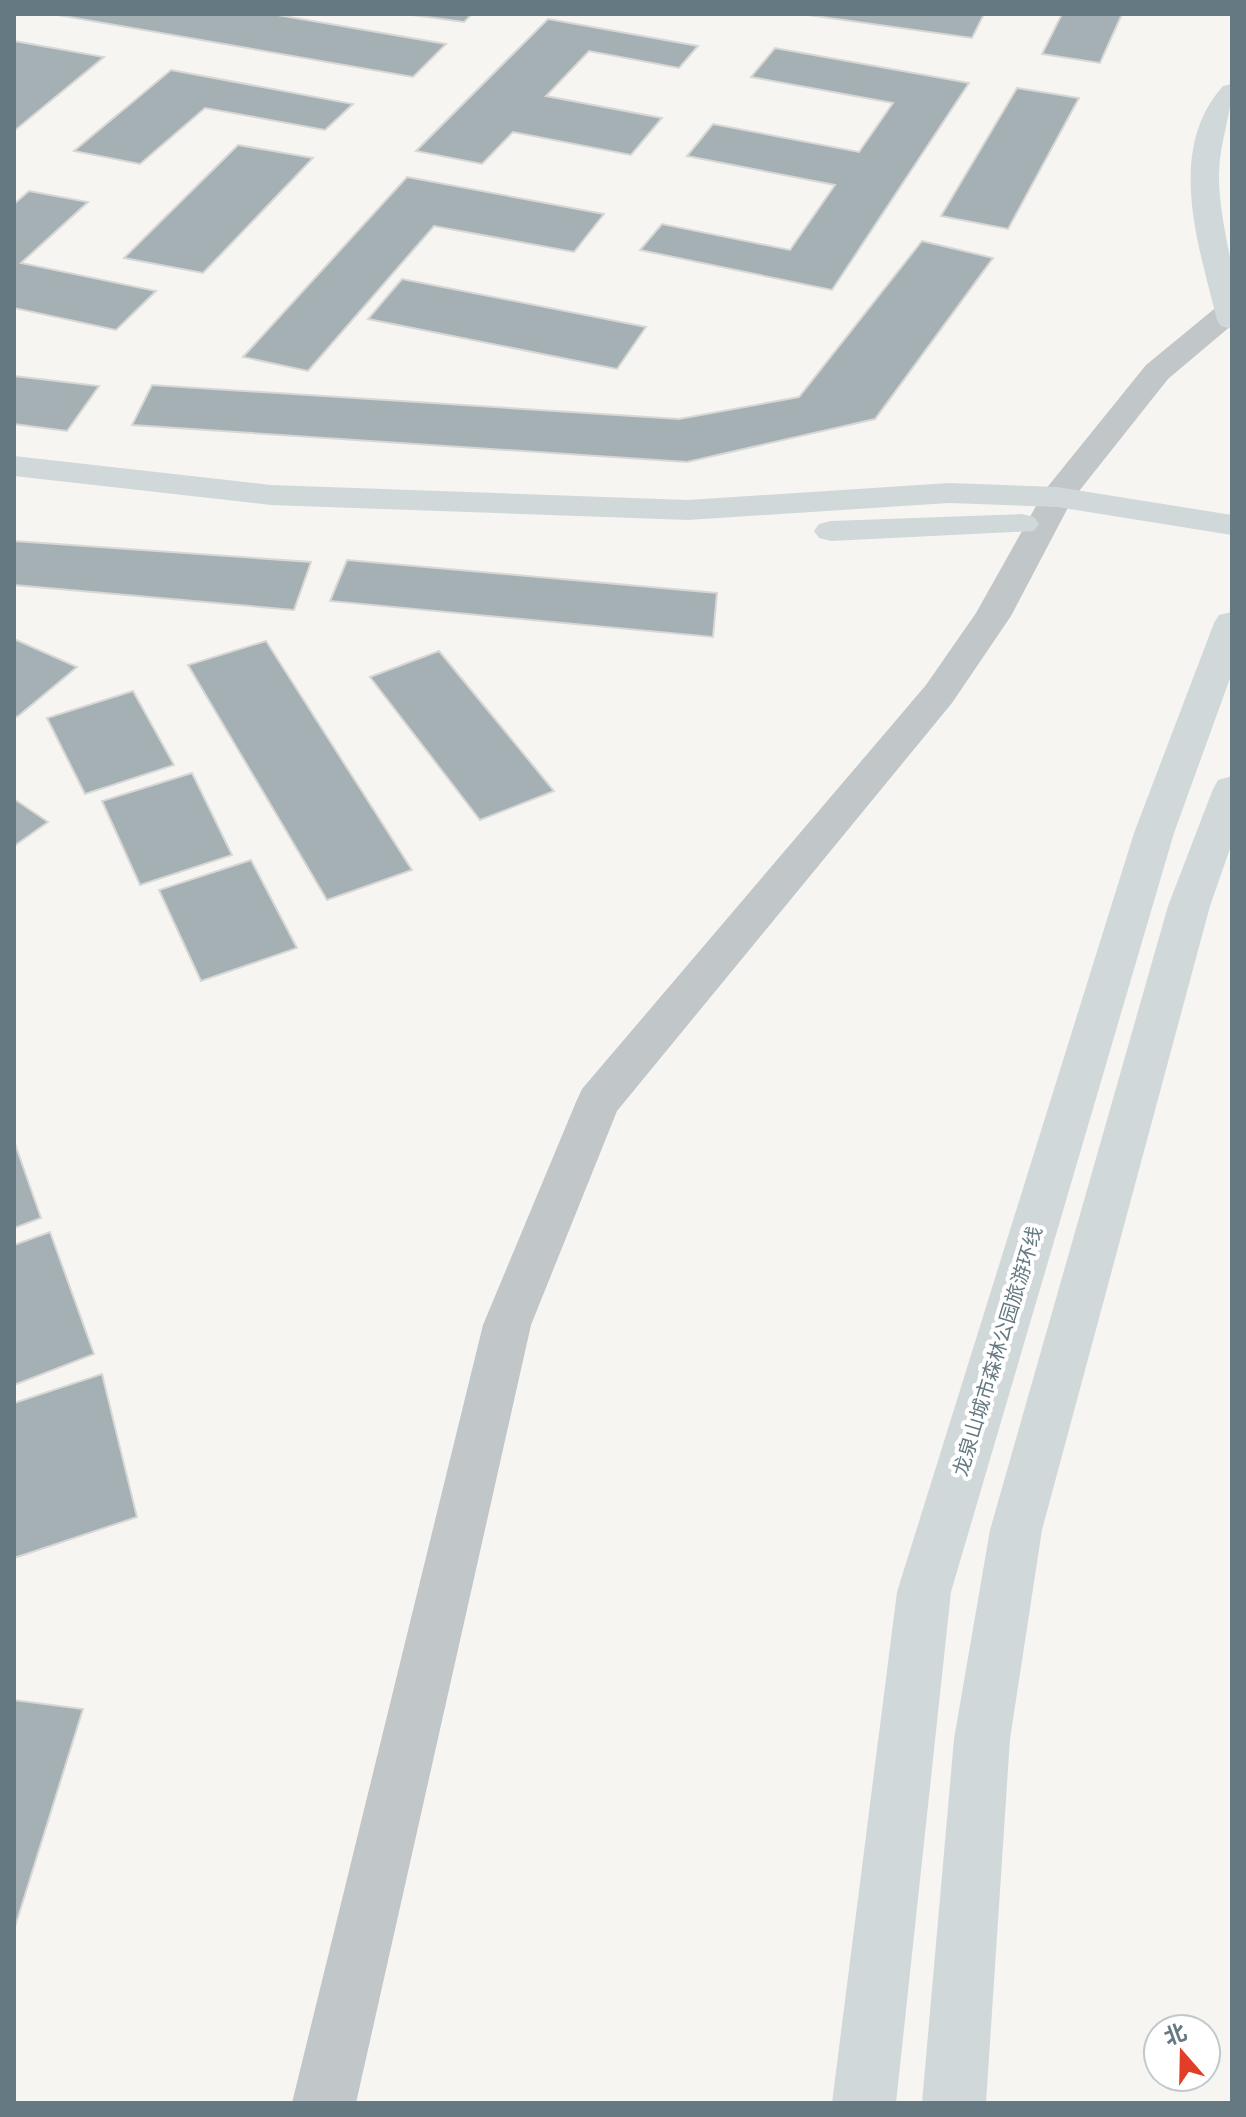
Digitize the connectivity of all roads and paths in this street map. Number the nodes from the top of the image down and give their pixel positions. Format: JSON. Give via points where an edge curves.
{"nodes":[{"id":1,"x":1232,"y":92,"type":"edge"},
{"id":2,"x":1231,"y":315,"type":"edge"},
{"id":3,"x":14,"y":466,"type":"edge"},
{"id":4,"x":14,"y":491,"type":"edge"},
{"id":5,"x":1049,"y":510,"type":"junction"},
{"id":6,"x":1232,"y":525,"type":"edge"},
{"id":7,"x":1232,"y":554,"type":"edge"},
{"id":8,"x":1232,"y":623,"type":"edge"},
{"id":9,"x":1232,"y":789,"type":"edge"},
{"id":10,"x":324,"y":2103,"type":"edge"},
{"id":11,"x":864,"y":2103,"type":"edge"},
{"id":12,"x":954,"y":2103,"type":"edge"}],
"edges":[{"from":1,"to":2,"type":"main road","via":[[1216,108],[1207,186],[1209,231]]},
{"from":2,"to":5,"type":"street","via":[[1157,372]]},
{"from":3,"to":5,"type":"main road","via":[[271,495],[672,510],[949,493]]},
{"from":4,"to":5,"type":"main road","via":[[247,514],[803,533]]},
{"from":5,"to":6,"type":"main road"},
{"from":5,"to":7,"type":"main road"},
{"from":5,"to":10,"type":"street","via":[[993,616],[939,694],[598,1102],[507,1325]]},
{"from":8,"to":11,"type":"main road","name":"龙泉山城市森林公园旅游环线","via":[[1154,833],[924,1592]]},
{"from":9,"to":12,"type":"main road","via":[[1189,906],[1016,1530],[982,1739]]}]}
